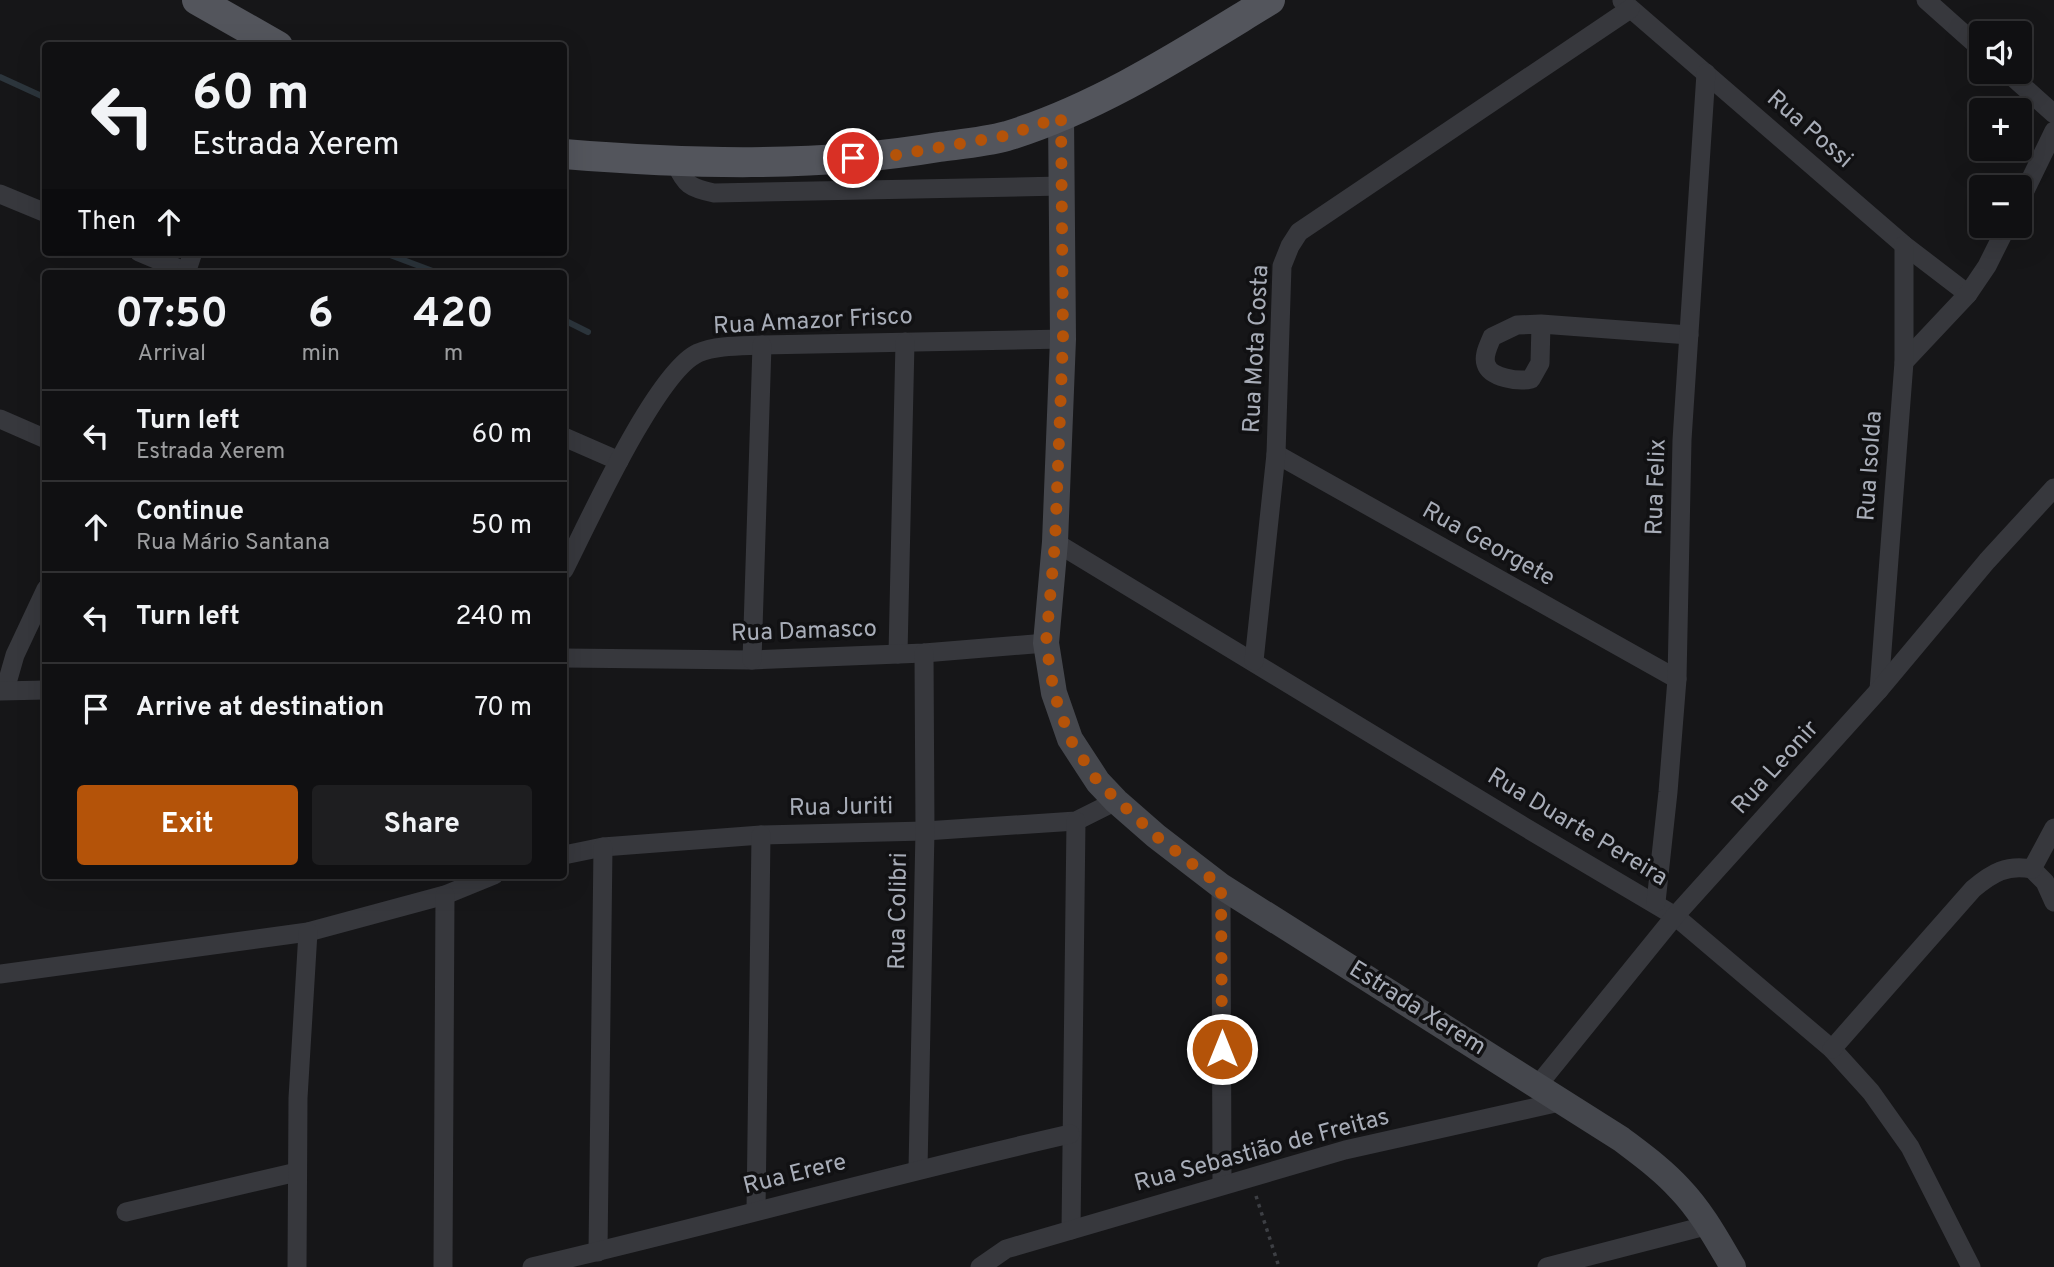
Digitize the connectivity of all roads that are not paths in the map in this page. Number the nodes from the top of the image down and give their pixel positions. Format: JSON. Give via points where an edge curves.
{"nodes":[{"id":1,"x":197,"y":0,"type":"edge"},
{"id":2,"x":1270,"y":0,"type":"edge"},
{"id":3,"x":1926,"y":0,"type":"edge"},
{"id":4,"x":1626,"y":4,"type":"edge"},
{"id":5,"x":1969,"y":38,"type":"edge"},
{"id":6,"x":271,"y":42,"type":"edge"},
{"id":7,"x":1706,"y":73,"type":"junction"},
{"id":8,"x":2020,"y":84,"type":"edge"},
{"id":9,"x":2054,"y":114,"type":"edge"},
{"id":10,"x":1061,"y":117,"type":"junction"},
{"id":11,"x":2054,"y":131,"type":"edge"},
{"id":12,"x":567,"y":154,"type":"edge"},
{"id":13,"x":675,"y":162,"type":"junction"},
{"id":14,"x":2032,"y":176,"type":"edge"},
{"id":15,"x":1062,"y":186,"type":"junction"},
{"id":16,"x":0,"y":194,"type":"edge"},
{"id":17,"x":42,"y":211,"type":"edge"},
{"id":18,"x":2001,"y":238,"type":"edge"},
{"id":19,"x":1904,"y":245,"type":"junction"},
{"id":20,"x":148,"y":256,"type":"edge"},
{"id":21,"x":180,"y":270,"type":"edge"},
{"id":22,"x":1968,"y":294,"type":"junction"},
{"id":23,"x":1542,"y":324,"type":"dead end"},
{"id":24,"x":1689,"y":335,"type":"junction"},
{"id":25,"x":1063,"y":339,"type":"junction"},
{"id":26,"x":905,"y":342,"type":"junction"},
{"id":27,"x":762,"y":345,"type":"junction"},
{"id":28,"x":1904,"y":362,"type":"junction"},
{"id":29,"x":0,"y":419,"type":"edge"},
{"id":30,"x":42,"y":437,"type":"edge"},
{"id":31,"x":567,"y":438,"type":"edge"},
{"id":32,"x":1276,"y":454,"type":"junction"},
{"id":33,"x":620,"y":461,"type":"junction"},
{"id":34,"x":2054,"y":488,"type":"edge"},
{"id":35,"x":1055,"y":542,"type":"junction"},
{"id":36,"x":567,"y":564,"type":"edge"},
{"id":37,"x":42,"y":596,"type":"edge"},
{"id":38,"x":1046,"y":643,"type":"junction"},
{"id":39,"x":8,"y":652,"type":"edge"},
{"id":40,"x":924,"y":653,"type":"junction"},
{"id":41,"x":898,"y":654,"type":"junction"},
{"id":42,"x":567,"y":658,"type":"edge"},
{"id":43,"x":752,"y":660,"type":"junction"},
{"id":44,"x":1254,"y":661,"type":"junction"},
{"id":45,"x":1677,"y":679,"type":"junction"},
{"id":46,"x":42,"y":690,"type":"edge"},
{"id":47,"x":1879,"y":690,"type":"junction"},
{"id":48,"x":2,"y":691,"type":"edge"},
{"id":49,"x":1116,"y":801,"type":"junction"},
{"id":50,"x":1076,"y":821,"type":"junction"},
{"id":51,"x":2054,"y":828,"type":"edge"},
{"id":52,"x":925,"y":831,"type":"junction"},
{"id":53,"x":761,"y":835,"type":"junction"},
{"id":54,"x":603,"y":847,"type":"junction"},
{"id":55,"x":567,"y":854,"type":"edge"},
{"id":56,"x":2032,"y":869,"type":"junction"},
{"id":57,"x":484,"y":879,"type":"edge"},
{"id":58,"x":1221,"y":886,"type":"junction"},
{"id":59,"x":445,"y":895,"type":"junction"},
{"id":60,"x":1656,"y":902,"type":"junction"},
{"id":61,"x":2054,"y":902,"type":"edge"},
{"id":62,"x":1675,"y":916,"type":"junction"},
{"id":63,"x":307,"y":932,"type":"junction"},
{"id":64,"x":0,"y":974,"type":"edge"},
{"id":65,"x":1832,"y":1049,"type":"junction"},
{"id":66,"x":1538,"y":1084,"type":"junction"},
{"id":67,"x":1564,"y":1101,"type":"junction"},
{"id":68,"x":1070,"y":1134,"type":"junction"},
{"id":69,"x":918,"y":1169,"type":"junction"},
{"id":70,"x":297,"y":1172,"type":"junction"},
{"id":71,"x":1222,"y":1185,"type":"junction"},
{"id":72,"x":756,"y":1210,"type":"junction"},
{"id":73,"x":126,"y":1212,"type":"dead end"},
{"id":74,"x":1709,"y":1225,"type":"junction"},
{"id":75,"x":1071,"y":1230,"type":"junction"},
{"id":76,"x":598,"y":1252,"type":"junction"},
{"id":77,"x":297,"y":1267,"type":"edge"},
{"id":78,"x":443,"y":1267,"type":"edge"},
{"id":79,"x":532,"y":1267,"type":"edge"},
{"id":80,"x":980,"y":1267,"type":"edge"},
{"id":81,"x":1547,"y":1267,"type":"edge"},
{"id":82,"x":1733,"y":1267,"type":"edge"},
{"id":83,"x":1971,"y":1267,"type":"edge"}],
"edges":[{"from":1,"to":6,"type":"main road"},
{"from":2,"to":10,"type":"main road","via":[[1160,66]]},
{"from":3,"to":5,"type":"street"},
{"from":4,"to":7,"type":"street","name":"Rua Possi"},
{"from":4,"to":32,"type":"street","name":"Rua Mota Costa","via":[[1299,232],[1282,266]]},
{"from":7,"to":19,"type":"street","name":"Rua Possi"},
{"from":7,"to":24,"type":"street","name":"Rua Felix"},
{"from":8,"to":9,"type":"street"},
{"from":10,"to":13,"type":"main road","via":[[1004,136],[896,155]]},
{"from":10,"to":15,"type":"street","name":"Estrada Xerem"},
{"from":11,"to":14,"type":"street"},
{"from":12,"to":13,"type":"main road"},
{"from":13,"to":15,"type":"street","via":[[694,189],[714,193]]},
{"from":15,"to":25,"type":"street","name":"Estrada Xerem"},
{"from":16,"to":17,"type":"street"},
{"from":18,"to":22,"type":"street"},
{"from":19,"to":22,"type":"street","name":"Rua Possi"},
{"from":19,"to":28,"type":"street","name":"Rua Isolda"},
{"from":20,"to":21,"type":"street"},
{"from":22,"to":28,"type":"street"},
{"from":23,"to":24,"type":"street"},
{"from":24,"to":45,"type":"street","name":"Rua Felix"},
{"from":25,"to":26,"type":"street","name":"Rua Amazor Frisco"},
{"from":25,"to":35,"type":"street","name":"Estrada Xerem"},
{"from":26,"to":27,"type":"street","name":"Rua Amazor Frisco"},
{"from":26,"to":41,"type":"street"},
{"from":27,"to":33,"type":"street","name":"Rua Amazor Frisco","via":[[712,349],[685,361],[666,382]]},
{"from":27,"to":43,"type":"street"},
{"from":28,"to":47,"type":"street","name":"Rua Isolda"},
{"from":29,"to":30,"type":"street"},
{"from":31,"to":33,"type":"street"},
{"from":32,"to":44,"type":"street","name":"Rua Mota Costa"},
{"from":32,"to":45,"type":"street","name":"Rua Georgete"},
{"from":33,"to":36,"type":"street","name":"Rua Amazor Frisco"},
{"from":34,"to":47,"type":"street","name":"Rua Leonir"},
{"from":35,"to":38,"type":"street","name":"Estrada Xerem"},
{"from":35,"to":44,"type":"street","name":"Rua Duarte Pereira"},
{"from":37,"to":39,"type":"street"},
{"from":38,"to":40,"type":"street","name":"Rua Damasco"},
{"from":38,"to":49,"type":"street","name":"Estrada Xerem","via":[[1054,693],[1070,739]]},
{"from":39,"to":48,"type":"street"},
{"from":40,"to":41,"type":"street","name":"Rua Damasco"},
{"from":40,"to":52,"type":"street","name":"Rua Colibri"},
{"from":41,"to":43,"type":"street","name":"Rua Damasco"},
{"from":42,"to":43,"type":"street","name":"Rua Damasco"},
{"from":44,"to":60,"type":"street","name":"Rua Duarte Pereira"},
{"from":45,"to":60,"type":"street","name":"Rua Felix"},
{"from":46,"to":48,"type":"street"},
{"from":47,"to":62,"type":"street","name":"Rua Leonir"},
{"from":49,"to":50,"type":"street","name":"Rua Juriti"},
{"from":49,"to":58,"type":"street","name":"Estrada Xerem"},
{"from":50,"to":52,"type":"street","name":"Rua Juriti"},
{"from":50,"to":68,"type":"street"},
{"from":51,"to":56,"type":"street"},
{"from":52,"to":53,"type":"street","name":"Rua Juriti"},
{"from":52,"to":69,"type":"street","name":"Rua Colibri"},
{"from":53,"to":54,"type":"street","name":"Rua Juriti"},
{"from":53,"to":72,"type":"street"},
{"from":54,"to":55,"type":"street","name":"Rua Juriti"},
{"from":54,"to":76,"type":"street"},
{"from":56,"to":61,"type":"street","via":[[2045,881]]},
{"from":56,"to":65,"type":"street","via":[[2018,866],[1994,872],[1972,889]]},
{"from":57,"to":59,"type":"street"},
{"from":58,"to":66,"type":"street","name":"Estrada Xerem"},
{"from":58,"to":71,"type":"street"},
{"from":59,"to":63,"type":"street"},
{"from":59,"to":78,"type":"street"},
{"from":60,"to":62,"type":"street","name":"Rua Duarte Pereira"},
{"from":62,"to":65,"type":"street","name":"Rua Duarte Pereira"},
{"from":62,"to":66,"type":"street","name":"Rua Leonir"},
{"from":63,"to":64,"type":"street"},
{"from":63,"to":70,"type":"street"},
{"from":65,"to":83,"type":"street","name":"Rua Duarte Pereira","via":[[1871,1092],[1910,1147]]},
{"from":66,"to":67,"type":"street","name":"Estrada Xerem"},
{"from":67,"to":71,"type":"street","name":"Rua Sebastião de Freitas","via":[[1345,1150]]},
{"from":67,"to":74,"type":"street","name":"Estrada Xerem","via":[[1653,1164]]},
{"from":68,"to":69,"type":"street","name":"Rua Erere"},
{"from":68,"to":75,"type":"street"},
{"from":69,"to":72,"type":"street","name":"Rua Erere"},
{"from":70,"to":73,"type":"street"},
{"from":70,"to":77,"type":"street"},
{"from":71,"to":75,"type":"street","name":"Rua Sebastião de Freitas"},
{"from":72,"to":76,"type":"street","name":"Rua Erere"},
{"from":74,"to":81,"type":"street"},
{"from":74,"to":82,"type":"street","name":"Estrada Xerem"},
{"from":75,"to":80,"type":"street","name":"Rua Sebastião de Freitas","via":[[1006,1249]]},
{"from":76,"to":79,"type":"street","name":"Rua Erere"}]}
